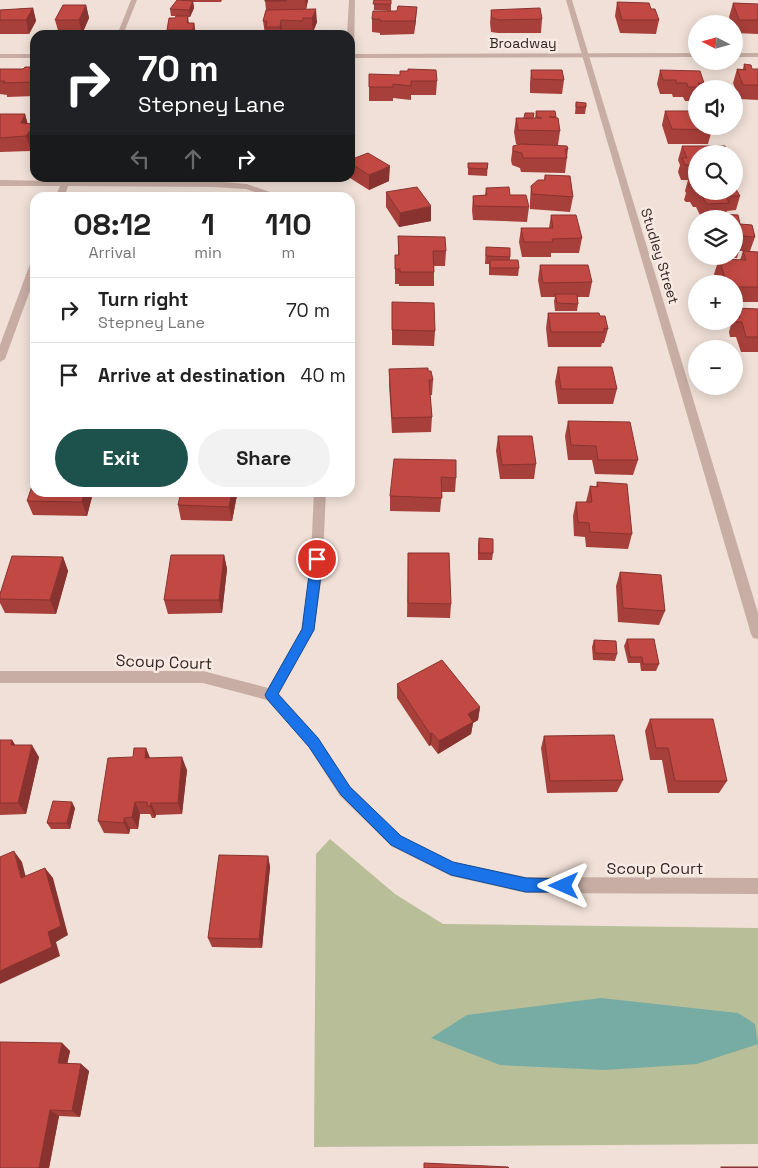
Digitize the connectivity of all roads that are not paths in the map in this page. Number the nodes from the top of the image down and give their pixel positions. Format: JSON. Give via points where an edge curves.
{"nodes":[{"id":1,"x":134,"y":0,"type":"edge"},
{"id":2,"x":352,"y":0,"type":"edge"},
{"id":3,"x":569,"y":0,"type":"edge"},
{"id":4,"x":122,"y":30,"type":"edge"},
{"id":5,"x":351,"y":30,"type":"edge"},
{"id":6,"x":743,"y":55,"type":"edge"},
{"id":7,"x":758,"y":55,"type":"edge"},
{"id":8,"x":0,"y":56,"type":"edge"},
{"id":9,"x":30,"y":56,"type":"edge"},
{"id":10,"x":355,"y":56,"type":"edge"},
{"id":11,"x":585,"y":56,"type":"junction"},
{"id":12,"x":688,"y":56,"type":"edge"},
{"id":13,"x":30,"y":182,"type":"edge"},
{"id":14,"x":140,"y":182,"type":"edge"},
{"id":15,"x":0,"y":183,"type":"edge"},
{"id":16,"x":263,"y":192,"type":"edge"},
{"id":17,"x":30,"y":278,"type":"edge"},
{"id":18,"x":0,"y":359,"type":"edge"},
{"id":19,"x":320,"y":497,"type":"edge"},
{"id":20,"x":758,"y":634,"type":"edge"},
{"id":21,"x":0,"y":677,"type":"edge"},
{"id":22,"x":271,"y":695,"type":"junction"},
{"id":23,"x":758,"y":886,"type":"edge"}],
"edges":[{"from":1,"to":4,"type":"street"},
{"from":2,"to":5,"type":"street"},
{"from":3,"to":11,"type":"street","name":"Studley Street"},
{"from":6,"to":7,"type":"street"},
{"from":8,"to":9,"type":"street"},
{"from":10,"to":11,"type":"street","name":"Broadway"},
{"from":11,"to":12,"type":"street","name":"Broadway"},
{"from":11,"to":20,"type":"street","name":"Studley Street"},
{"from":13,"to":15,"type":"street"},
{"from":14,"to":16,"type":"street","via":[[214,184]]},
{"from":17,"to":18,"type":"street"},
{"from":19,"to":22,"type":"street","via":[[316,576],[308,630]]},
{"from":21,"to":22,"type":"street","name":"Scoup Court","via":[[203,677]]},
{"from":22,"to":23,"type":"street","name":"Scoup Court","via":[[313,742],[346,791],[396,840],[451,869],[526,885]]}]}
